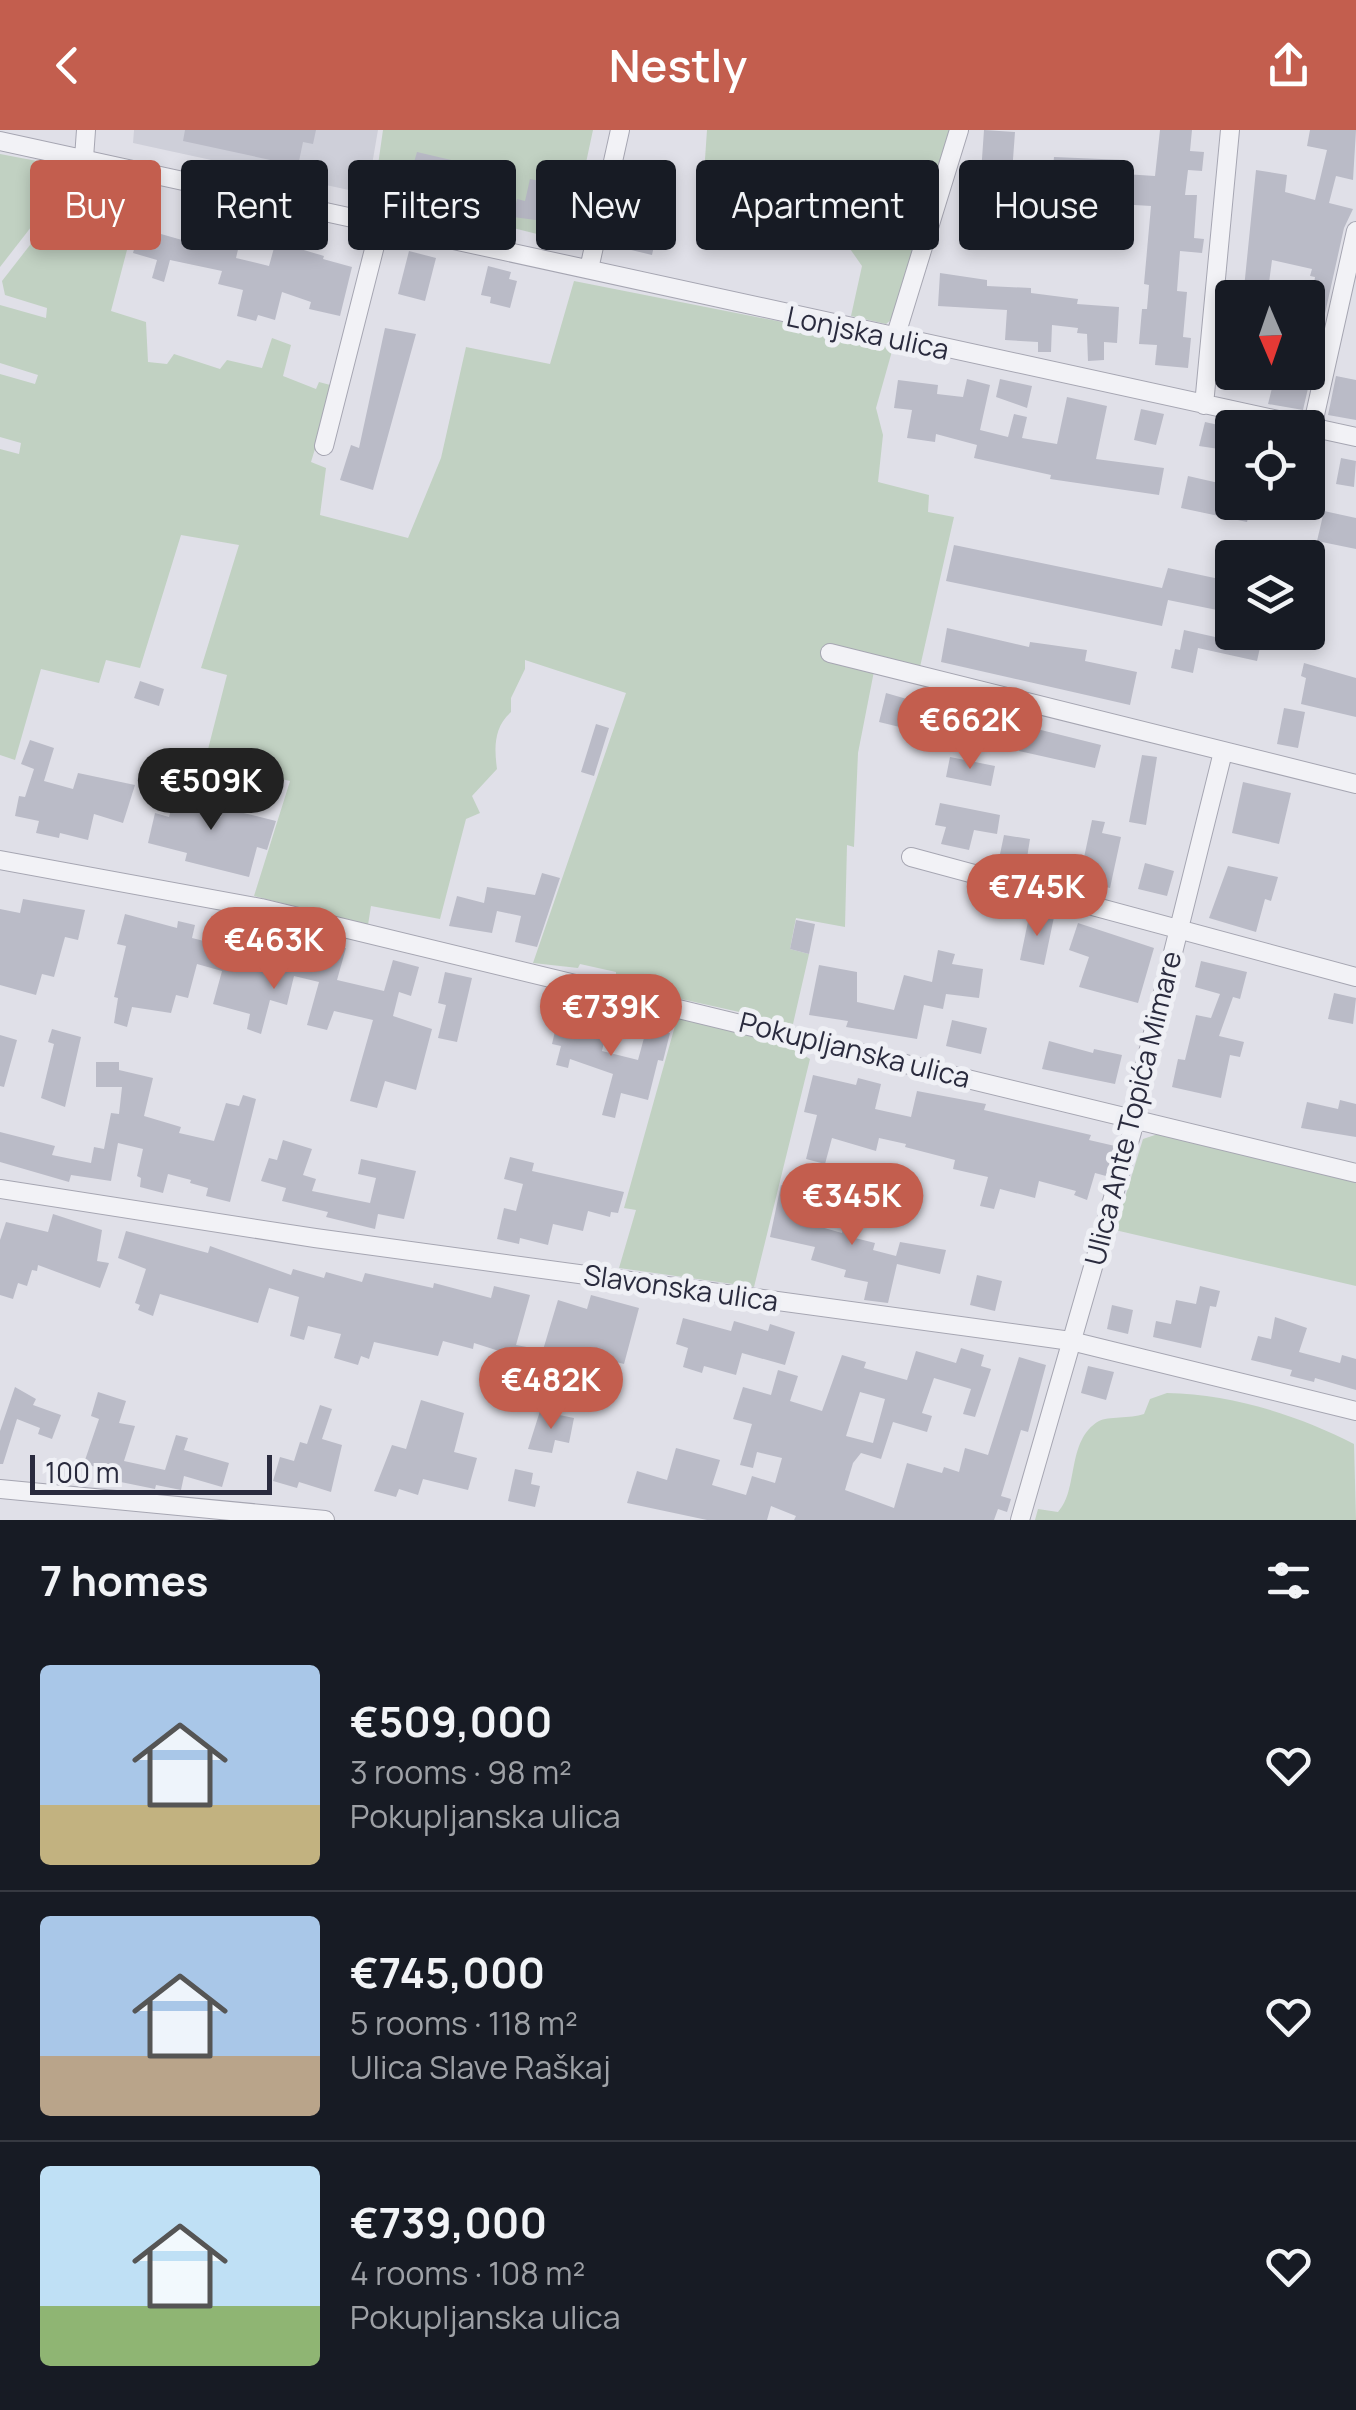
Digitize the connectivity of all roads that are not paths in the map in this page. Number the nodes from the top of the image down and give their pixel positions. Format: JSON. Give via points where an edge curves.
{"nodes":[{"id":1,"x":86,"y":130,"type":"edge"},
{"id":2,"x":620,"y":130,"type":"edge"},
{"id":3,"x":958,"y":130,"type":"edge"},
{"id":4,"x":1230,"y":130,"type":"edge"},
{"id":5,"x":0,"y":142,"type":"edge"},
{"id":6,"x":84,"y":158,"type":"junction"},
{"id":7,"x":348,"y":215,"type":"edge"},
{"id":8,"x":1356,"y":231,"type":"edge"},
{"id":9,"x":374,"y":250,"type":"edge"},
{"id":10,"x":504,"y":250,"type":"edge"},
{"id":11,"x":588,"y":269,"type":"junction"},
{"id":12,"x":894,"y":338,"type":"junction"},
{"id":13,"x":1204,"y":405,"type":"junction"},
{"id":14,"x":1227,"y":410,"type":"edge"},
{"id":15,"x":1316,"y":410,"type":"edge"},
{"id":16,"x":1325,"y":431,"type":"edge"},
{"id":17,"x":1356,"y":437,"type":"edge"},
{"id":18,"x":324,"y":446,"type":"dead end"},
{"id":19,"x":830,"y":652,"type":"dead end"},
{"id":20,"x":1222,"y":752,"type":"junction"},
{"id":21,"x":1356,"y":784,"type":"edge"},
{"id":22,"x":911,"y":857,"type":"dead end"},
{"id":23,"x":0,"y":860,"type":"edge"},
{"id":24,"x":1178,"y":929,"type":"junction"},
{"id":25,"x":1356,"y":978,"type":"edge"},
{"id":26,"x":1136,"y":1117,"type":"junction"},
{"id":27,"x":1356,"y":1173,"type":"edge"},
{"id":28,"x":0,"y":1189,"type":"edge"},
{"id":29,"x":1071,"y":1341,"type":"junction"},
{"id":30,"x":1356,"y":1411,"type":"edge"},
{"id":31,"x":0,"y":1489,"type":"edge"},
{"id":32,"x":324,"y":1520,"type":"edge"},
{"id":33,"x":1020,"y":1520,"type":"edge"}],
"edges":[{"from":1,"to":6,"type":"street"},
{"from":2,"to":11,"type":"street"},
{"from":3,"to":12,"type":"street"},
{"from":4,"to":13,"type":"street"},
{"from":5,"to":6,"type":"street","name":"Lonjska ulica"},
{"from":6,"to":7,"type":"street","name":"Lonjska ulica"},
{"from":8,"to":15,"type":"street"},
{"from":9,"to":18,"type":"street"},
{"from":10,"to":11,"type":"street","name":"Lonjska ulica"},
{"from":11,"to":12,"type":"street","name":"Lonjska ulica"},
{"from":12,"to":13,"type":"street","name":"Lonjska ulica"},
{"from":13,"to":14,"type":"street","name":"Lonjska ulica"},
{"from":16,"to":17,"type":"street","name":"Lonjska ulica"},
{"from":19,"to":20,"type":"street"},
{"from":20,"to":21,"type":"street"},
{"from":20,"to":24,"type":"street","name":"Ulica Ante Topića Mimare"},
{"from":22,"to":24,"type":"street"},
{"from":23,"to":26,"type":"street","name":"Pokupljanska ulica","via":[[261,908]]},
{"from":24,"to":25,"type":"street"},
{"from":24,"to":26,"type":"street","name":"Ulica Ante Topića Mimare"},
{"from":26,"to":27,"type":"street","name":"Pokupljanska ulica"},
{"from":26,"to":29,"type":"street","name":"Ulica Ante Topića Mimare"},
{"from":28,"to":29,"type":"street","name":"Slavonska ulica"},
{"from":29,"to":30,"type":"street","name":"Slavonska ulica"},
{"from":29,"to":33,"type":"street","name":"Ulica Ante Topića Mimare"},
{"from":31,"to":32,"type":"street"}]}
